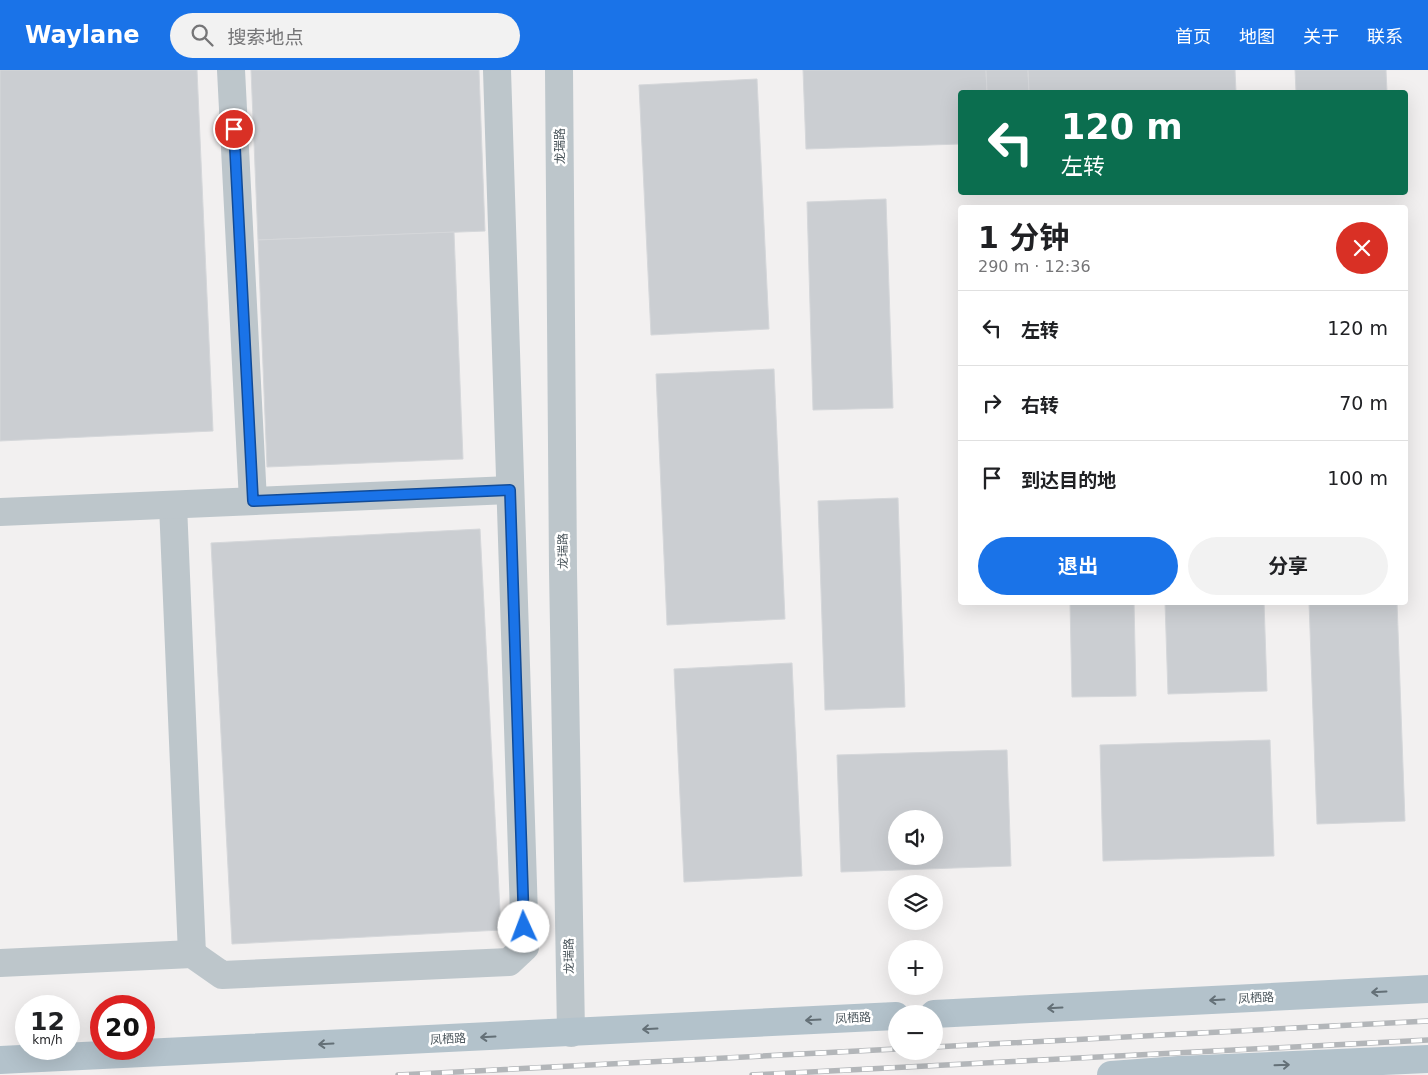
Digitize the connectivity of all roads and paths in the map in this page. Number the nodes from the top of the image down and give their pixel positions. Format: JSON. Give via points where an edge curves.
{"nodes":[{"id":1,"x":231,"y":70,"type":"edge"},
{"id":2,"x":497,"y":70,"type":"edge"},
{"id":3,"x":559,"y":70,"type":"edge"},
{"id":4,"x":510,"y":490,"type":"junction"},
{"id":5,"x":253,"y":501,"type":"junction"},
{"id":6,"x":173,"y":505,"type":"junction"},
{"id":7,"x":0,"y":512,"type":"edge"},
{"id":8,"x":192,"y":954,"type":"junction"},
{"id":9,"x":0,"y":963,"type":"edge"},
{"id":10,"x":1428,"y":989,"type":"edge"},
{"id":11,"x":943,"y":1014,"type":"edge"},
{"id":12,"x":888,"y":1016,"type":"edge"},
{"id":13,"x":571,"y":1033,"type":"junction"},
{"id":14,"x":0,"y":1060,"type":"edge"},
{"id":15,"x":1426,"y":1064,"type":"edge"},
{"id":16,"x":1111,"y":1075,"type":"edge"}],
"edges":[{"from":1,"to":5,"type":"street"},
{"from":2,"to":4,"type":"street"},
{"from":3,"to":13,"type":"street","name":"龙瑞路"},
{"from":4,"to":5,"type":"street"},
{"from":4,"to":8,"type":"street","via":[[525,946],[509,962],[222,975]]},
{"from":5,"to":6,"type":"street"},
{"from":6,"to":7,"type":"street"},
{"from":6,"to":8,"type":"street"},
{"from":8,"to":9,"type":"street"},
{"from":10,"to":11,"type":"main road","name":"凤栖路","one_way":true},
{"from":12,"to":13,"type":"main road","name":"凤栖路","one_way":true},
{"from":13,"to":14,"type":"main road","name":"凤栖路","one_way":true},
{"from":16,"to":15,"type":"main road","one_way":true,"via":[[1189,1069]]}]}
